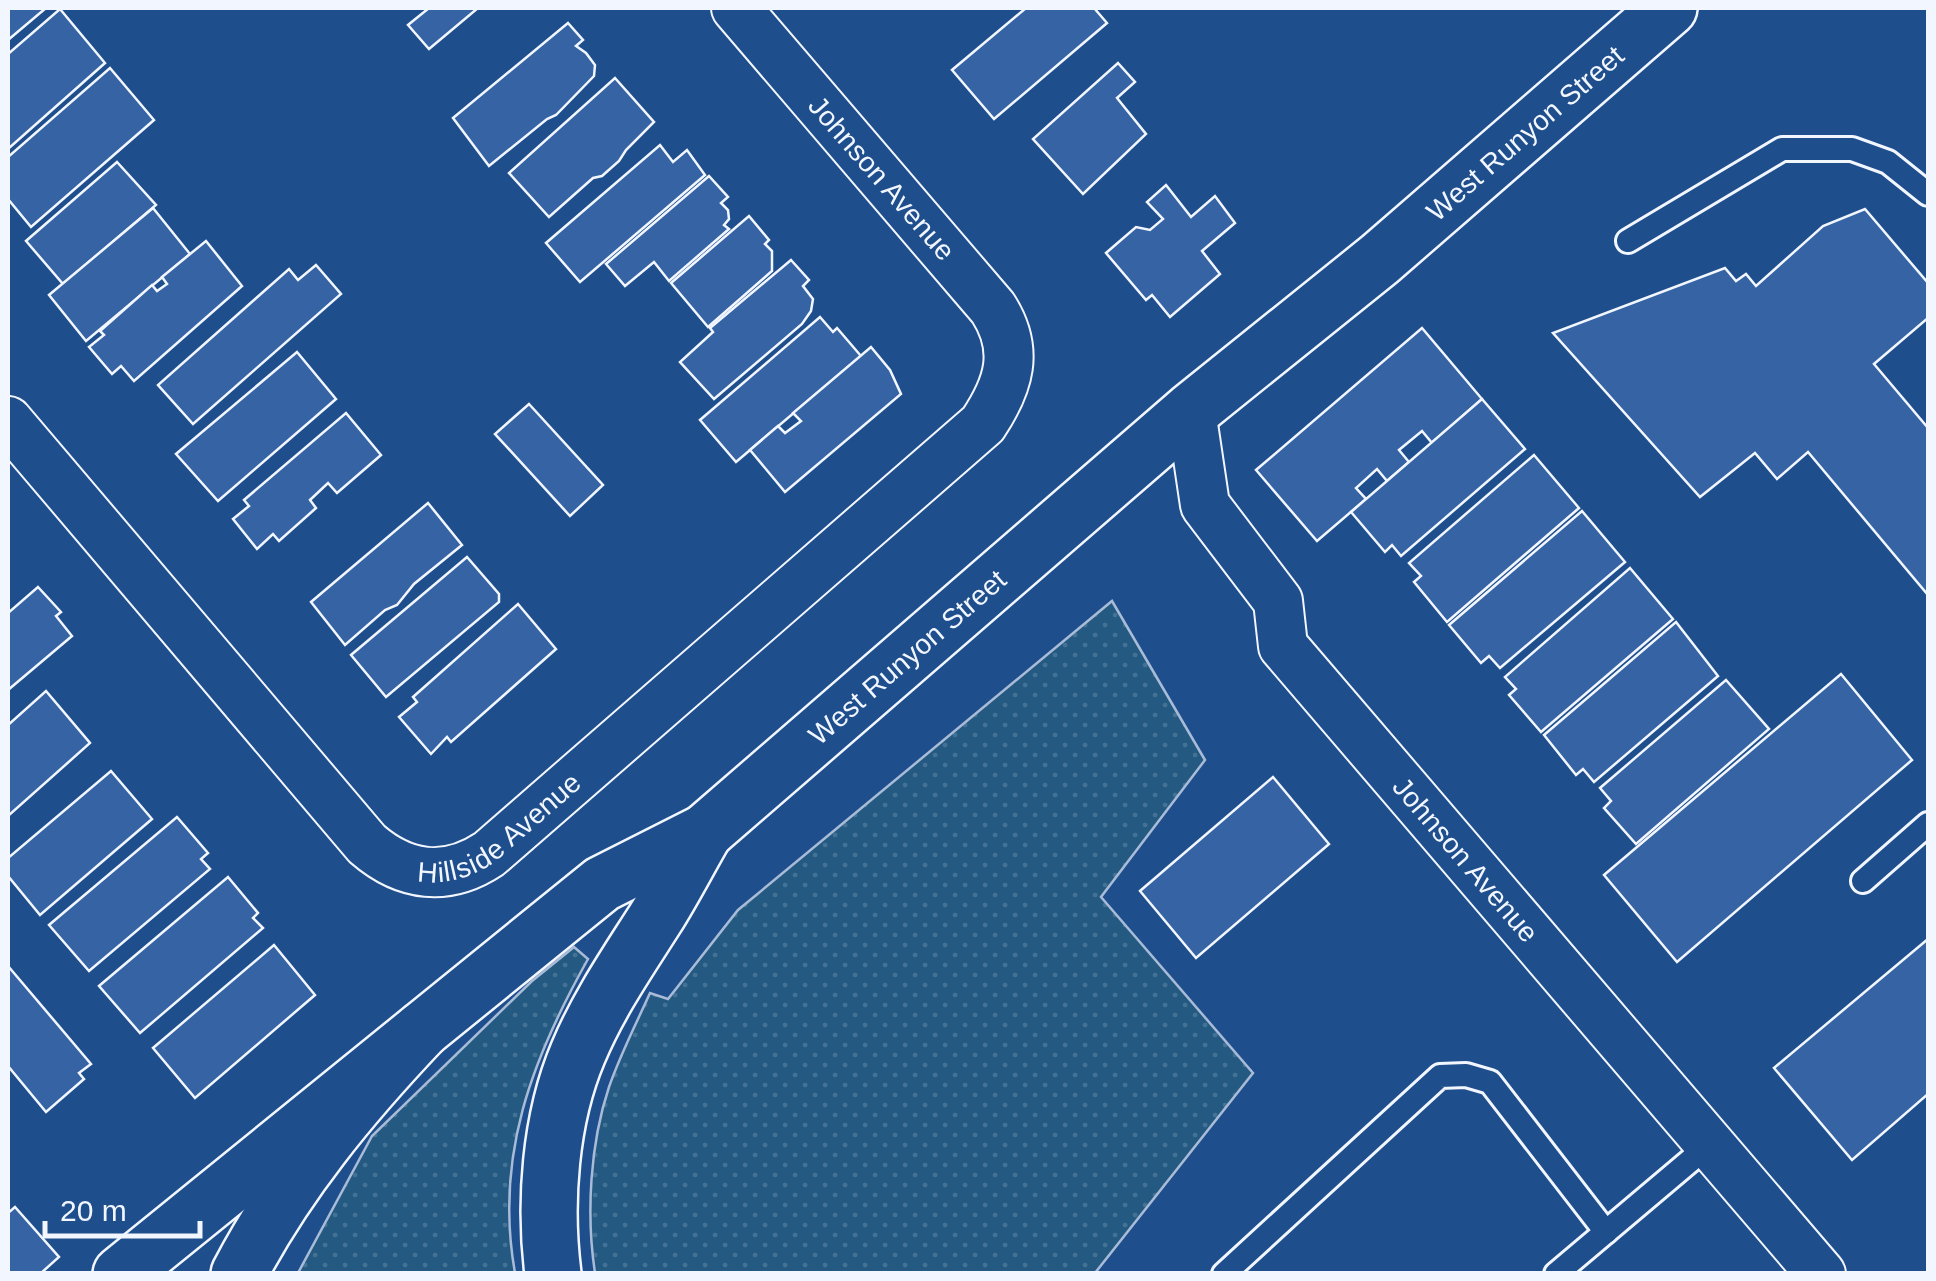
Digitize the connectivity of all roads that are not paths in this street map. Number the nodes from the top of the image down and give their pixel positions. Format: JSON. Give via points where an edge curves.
{"nodes":[{"id":1,"x":736,"y":8,"type":"edge"},
{"id":2,"x":1658,"y":13,"type":"edge"},
{"id":3,"x":1928,"y":194,"type":"edge"},
{"id":4,"x":1628,"y":241,"type":"dead end"},
{"id":5,"x":1011,"y":359,"type":"joint"},
{"id":6,"x":1191,"y":410,"type":"junction"},
{"id":7,"x":8,"y":421,"type":"edge"},
{"id":8,"x":1928,"y":824,"type":"edge"},
{"id":9,"x":705,"y":832,"type":"junction"},
{"id":10,"x":1862,"y":882,"type":"dead end"},
{"id":11,"x":422,"y":1030,"type":"junction"},
{"id":12,"x":1710,"y":1144,"type":"junction"},
{"id":13,"x":1606,"y":1232,"type":"junction"},
{"id":14,"x":120,"y":1274,"type":"edge"},
{"id":15,"x":239,"y":1274,"type":"edge"},
{"id":16,"x":553,"y":1274,"type":"edge"},
{"id":17,"x":1224,"y":1274,"type":"edge"},
{"id":18,"x":1556,"y":1274,"type":"edge"},
{"id":19,"x":1822,"y":1274,"type":"edge"}],
"edges":[{"from":1,"to":5,"type":"street","name":"Johnson Avenue","via":[[993,308]]},
{"from":2,"to":6,"type":"main road","name":"West Runyon Street","via":[[1380,259]]},
{"from":3,"to":4,"type":"lane","via":[[1888,162],[1852,149],[1782,149]]},
{"from":5,"to":7,"type":"street","name":"Hillside Avenue","via":[[1001,396],[982,424],[489,854],[470,866],[430,874],[404,869],[367,844]]},
{"from":6,"to":9,"type":"main road","name":"West Runyon Street"},
{"from":6,"to":12,"type":"street","name":"Johnson Avenue","via":[[1204,505],[1278,601],[1283,646]]},
{"from":8,"to":10,"type":"lane"},
{"from":9,"to":11,"type":"main road","name":"West Runyon Street","via":[[602,884]]},
{"from":9,"to":16,"type":"main road","via":[[577,1055],[554,1149]]},
{"from":11,"to":14,"type":"main road","name":"West Runyon Street"},
{"from":11,"to":15,"type":"main road","via":[[298,1174]]},
{"from":12,"to":13,"type":"lane"},
{"from":12,"to":19,"type":"street","name":"Johnson Avenue"},
{"from":13,"to":17,"type":"lane","via":[[1490,1082],[1466,1074],[1440,1076]]},
{"from":13,"to":18,"type":"lane"}]}
